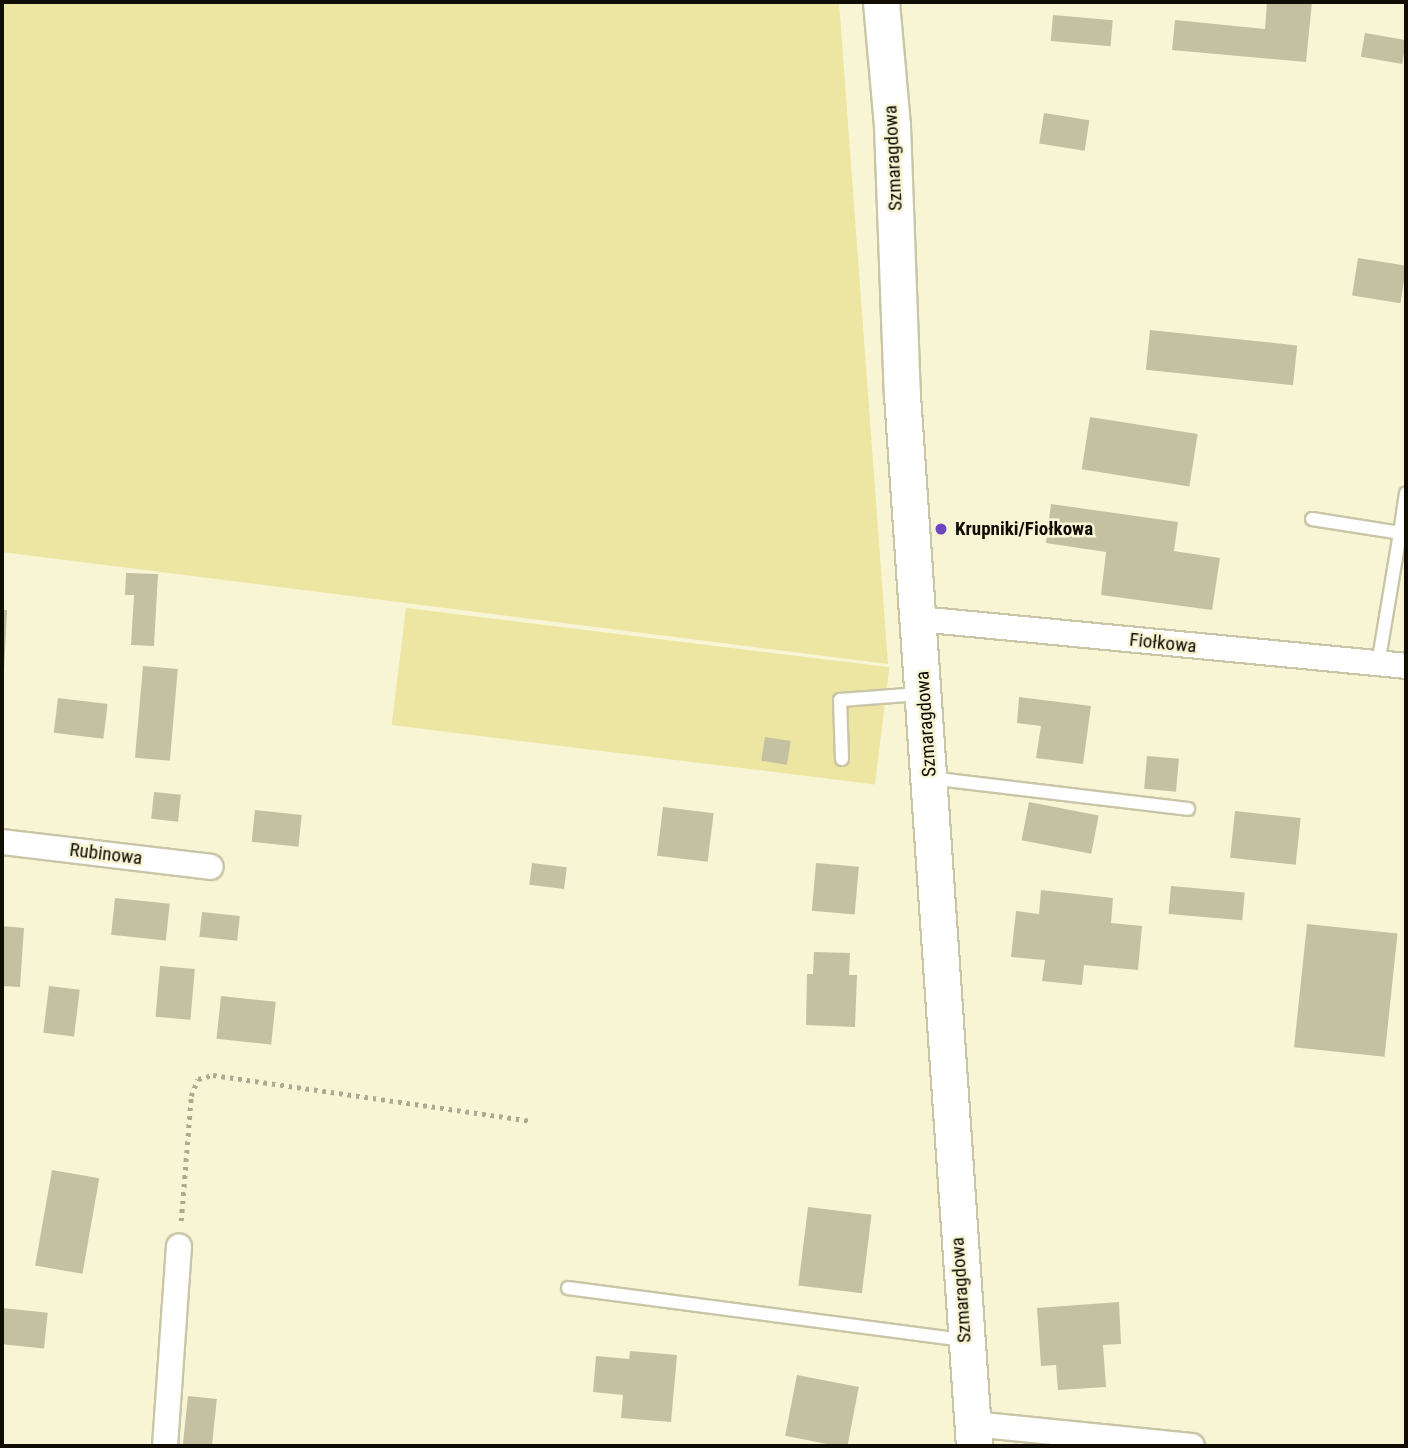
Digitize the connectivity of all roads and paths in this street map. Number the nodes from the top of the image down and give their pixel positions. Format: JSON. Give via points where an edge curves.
{"nodes":[{"id":1,"x":881,"y":2,"type":"edge"},
{"id":2,"x":1406,"y":493,"type":"edge"},
{"id":3,"x":1312,"y":519,"type":"dead end"},
{"id":4,"x":1400,"y":533,"type":"junction"},
{"id":5,"x":919,"y":620,"type":"junction"},
{"id":6,"x":1378,"y":664,"type":"junction"},
{"id":7,"x":1406,"y":666,"type":"edge"},
{"id":8,"x":924,"y":694,"type":"junction"},
{"id":9,"x":842,"y":759,"type":"dead end"},
{"id":10,"x":929,"y":778,"type":"junction"},
{"id":11,"x":1188,"y":809,"type":"dead end"},
{"id":12,"x":2,"y":842,"type":"edge"},
{"id":13,"x":211,"y":867,"type":"dead end"},
{"id":14,"x":531,"y":1121,"type":"dead end"},
{"id":15,"x":179,"y":1246,"type":"joint"},
{"id":16,"x":568,"y":1288,"type":"dead end"},
{"id":17,"x":964,"y":1340,"type":"junction"},
{"id":18,"x":973,"y":1435,"type":"edge"},
{"id":19,"x":165,"y":1446,"type":"edge"},
{"id":20,"x":1192,"y":1446,"type":"edge"}],
"edges":[{"from":1,"to":5,"type":"street","name":"Szmaragdowa"},
{"from":2,"to":4,"type":"lane"},
{"from":3,"to":4,"type":"lane"},
{"from":4,"to":6,"type":"lane"},
{"from":5,"to":6,"type":"street","name":"Fiołkowa"},
{"from":5,"to":8,"type":"street","name":"Szmaragdowa"},
{"from":6,"to":7,"type":"street","name":"Fiołkowa"},
{"from":8,"to":9,"type":"lane","via":[[840,700]]},
{"from":8,"to":10,"type":"street","name":"Szmaragdowa"},
{"from":10,"to":11,"type":"lane"},
{"from":10,"to":17,"type":"street","name":"Szmaragdowa"},
{"from":12,"to":13,"type":"street","name":"Rubinowa"},
{"from":14,"to":15,"type":"path","via":[[213,1075],[198,1079],[191,1096]]},
{"from":15,"to":19,"type":"street"},
{"from":16,"to":17,"type":"lane"},
{"from":17,"to":18,"type":"street","name":"Szmaragdowa"},
{"from":18,"to":20,"type":"street"}]}
